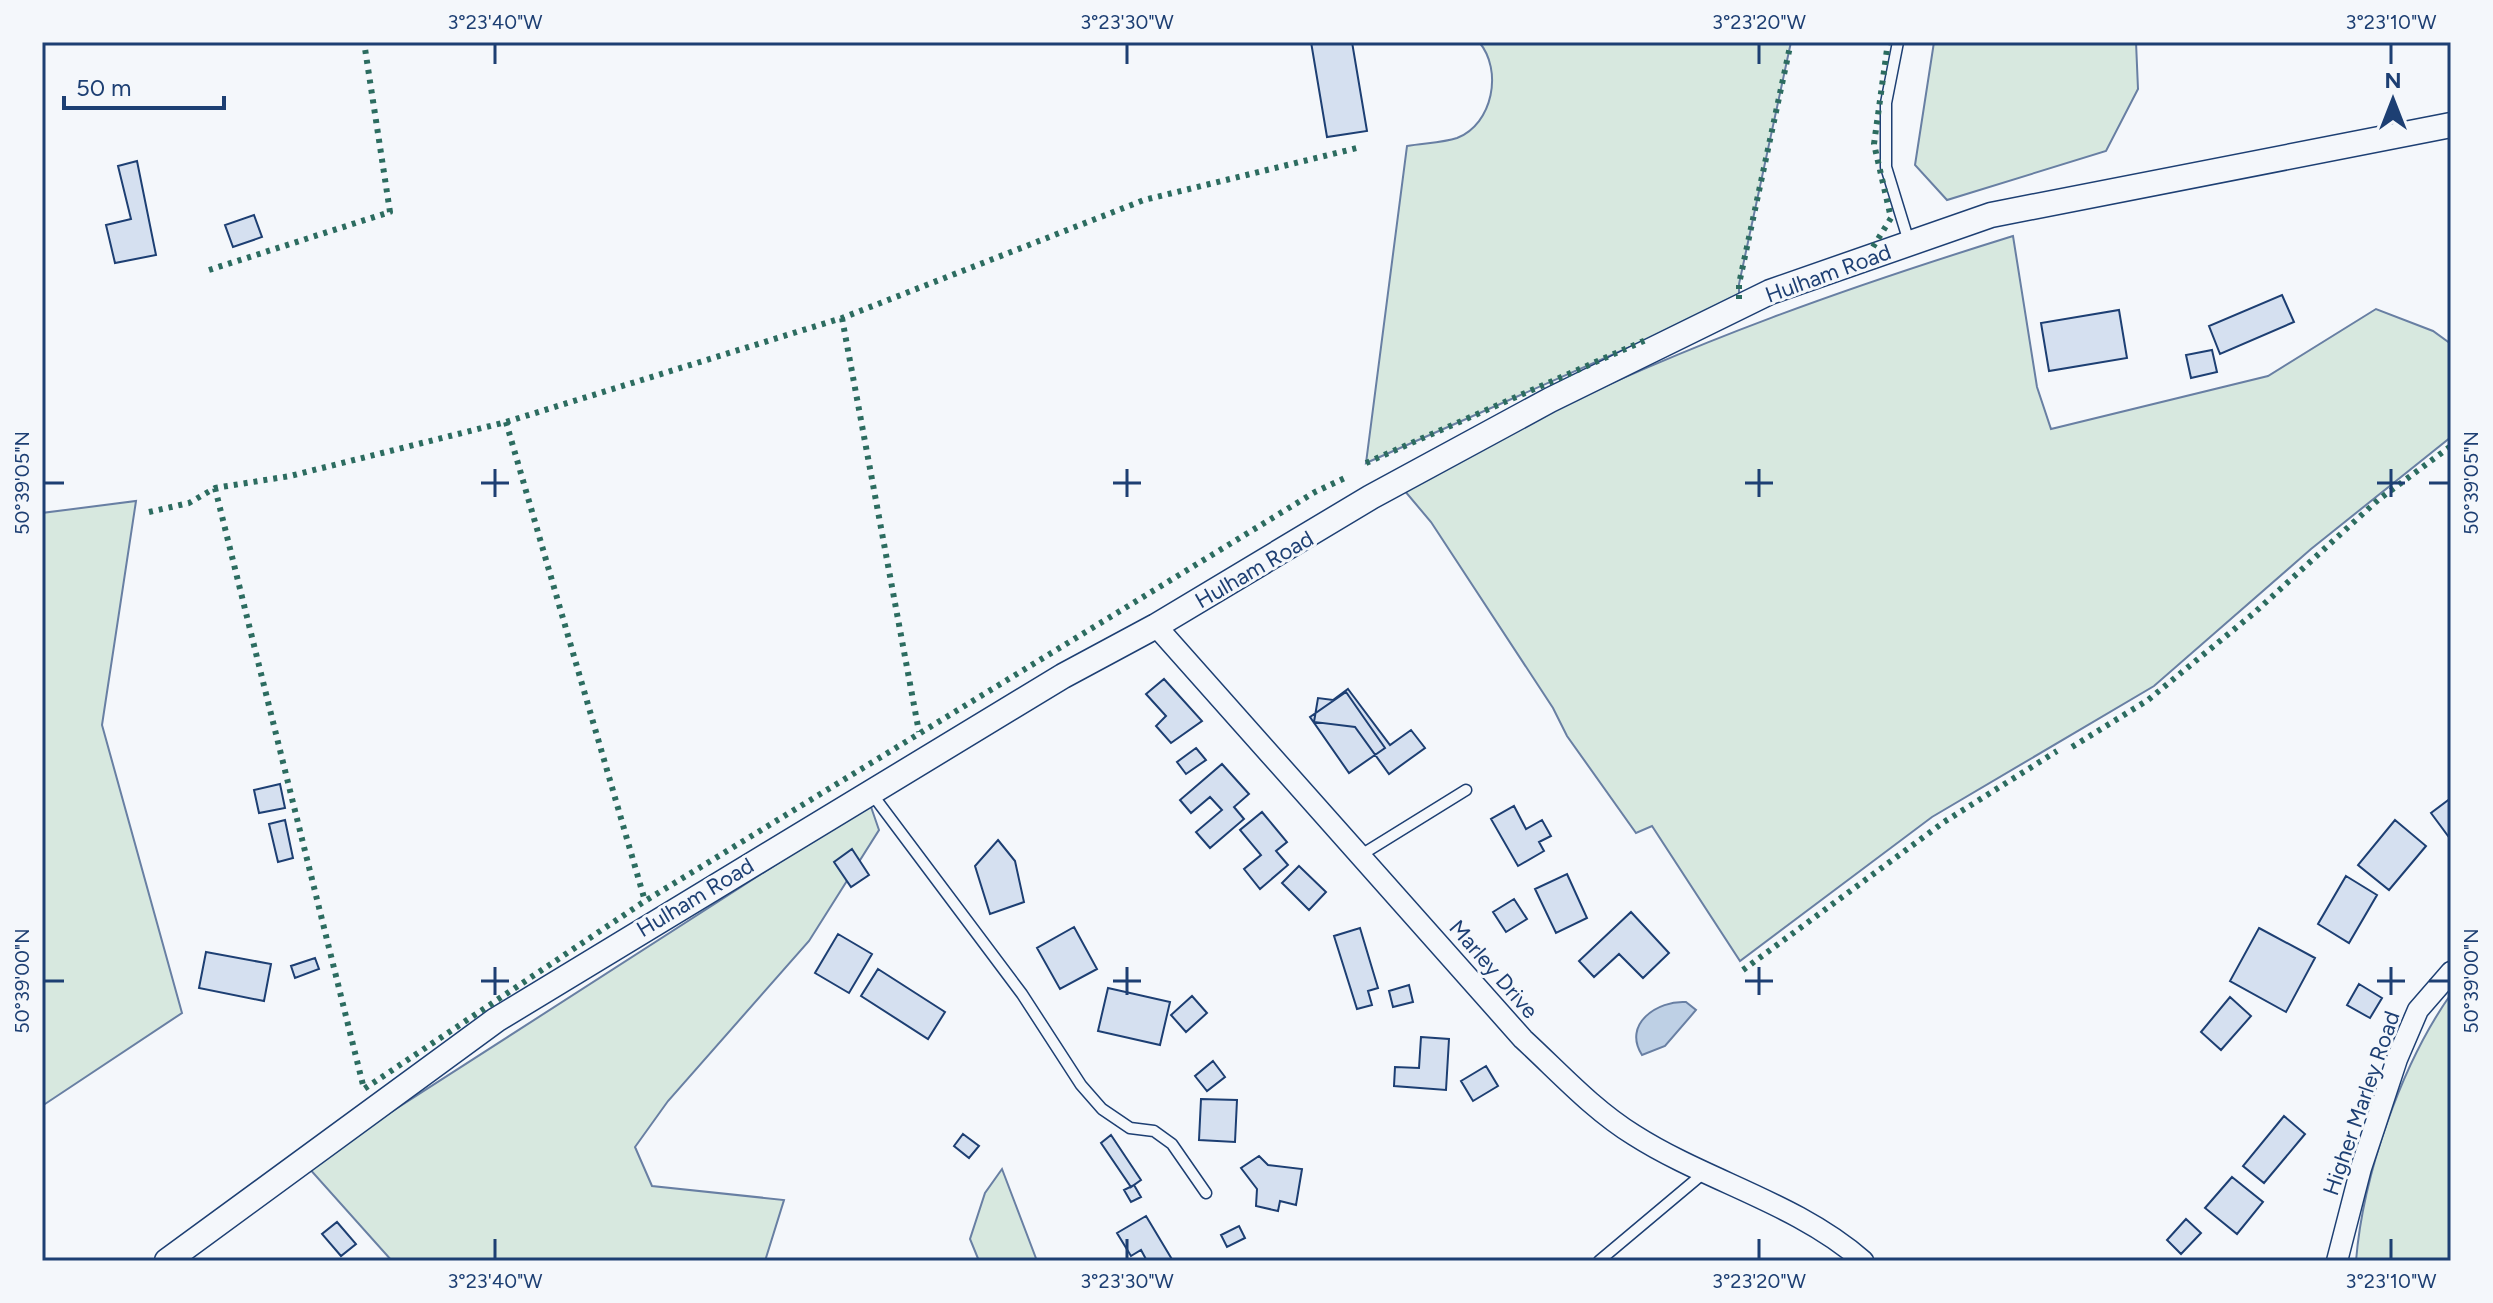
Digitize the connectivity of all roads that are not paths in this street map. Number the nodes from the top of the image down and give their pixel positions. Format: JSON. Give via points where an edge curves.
{"nodes":[{"id":1,"x":1898,"y":42,"type":"edge"},
{"id":2,"x":2451,"y":125,"type":"edge"},
{"id":3,"x":1910,"y":244,"type":"junction"},
{"id":4,"x":1156,"y":626,"type":"junction"},
{"id":5,"x":1466,"y":790,"type":"dead end"},
{"id":6,"x":870,"y":792,"type":"junction"},
{"id":7,"x":1361,"y":855,"type":"junction"},
{"id":8,"x":2451,"y":972,"type":"edge"},
{"id":9,"x":1707,"y":1171,"type":"junction"},
{"id":10,"x":1206,"y":1193,"type":"dead end"},
{"id":11,"x":167,"y":1261,"type":"edge"},
{"id":12,"x":1599,"y":1261,"type":"edge"},
{"id":13,"x":1863,"y":1261,"type":"edge"},
{"id":14,"x":2337,"y":1261,"type":"edge"}],
"edges":[{"from":1,"to":3,"type":"lane","via":[[1886,103],[1886,167]]},
{"from":2,"to":3,"type":"street","name":"Hulham Road","via":[[1991,215]]},
{"from":3,"to":4,"type":"street","name":"Hulham Road","via":[[1770,292],[1550,400],[1371,497]]},
{"from":4,"to":6,"type":"street","name":"Hulham Road"},
{"from":4,"to":7,"type":"street","name":"Marley Drive"},
{"from":5,"to":7,"type":"lane"},
{"from":6,"to":10,"type":"lane","via":[[1022,994],[1081,1085],[1102,1109],[1130,1128],[1154,1131],[1172,1144]]},
{"from":6,"to":11,"type":"street","name":"Hulham Road","via":[[496,1020]]},
{"from":7,"to":9,"type":"street","name":"Marley Drive","via":[[1571,1086],[1634,1135]]},
{"from":8,"to":14,"type":"street","name":"Higher Marley Road","via":[[2418,1010],[2397,1059]]},
{"from":9,"to":12,"type":"lane"},
{"from":9,"to":13,"type":"street","name":"Marley Drive","via":[[1795,1216]]}]}
